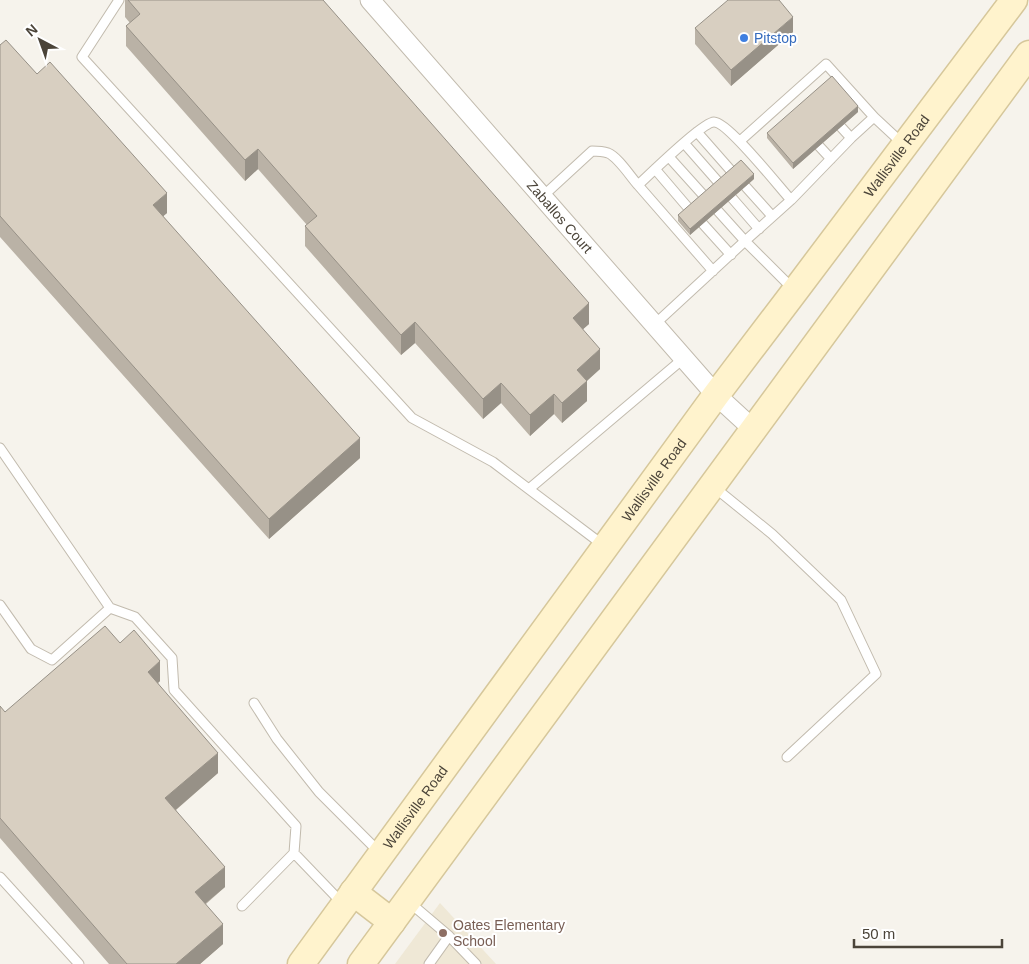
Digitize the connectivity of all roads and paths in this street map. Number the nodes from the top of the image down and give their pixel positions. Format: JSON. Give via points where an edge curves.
{"nodes":[{"id":1,"x":119,"y":0,"type":"edge"},
{"id":2,"x":370,"y":0,"type":"edge"},
{"id":3,"x":1014,"y":0,"type":"edge"},
{"id":4,"x":1029,"y":54,"type":"edge"},
{"id":5,"x":874,"y":117,"type":"junction"},
{"id":6,"x":841,"y":127,"type":"edge"},
{"id":7,"x":697,"y":132,"type":"junction"},
{"id":8,"x":851,"y":138,"type":"junction"},
{"id":9,"x":740,"y":141,"type":"junction"},
{"id":10,"x":684,"y":143,"type":"junction"},
{"id":11,"x":905,"y":145,"type":"junction"},
{"id":12,"x":819,"y":146,"type":"edge"},
{"id":13,"x":669,"y":156,"type":"junction"},
{"id":14,"x":831,"y":159,"type":"junction"},
{"id":15,"x":654,"y":169,"type":"junction"},
{"id":16,"x":733,"y":173,"type":"edge"},
{"id":17,"x":720,"y":184,"type":"edge"},
{"id":18,"x":638,"y":185,"type":"junction"},
{"id":19,"x":746,"y":186,"type":"edge"},
{"id":20,"x":542,"y":197,"type":"junction"},
{"id":21,"x":705,"y":197,"type":"edge"},
{"id":22,"x":732,"y":198,"type":"edge"},
{"id":23,"x":791,"y":200,"type":"junction"},
{"id":24,"x":690,"y":210,"type":"edge"},
{"id":25,"x":718,"y":211,"type":"edge"},
{"id":26,"x":772,"y":216,"type":"junction"},
{"id":27,"x":703,"y":224,"type":"edge"},
{"id":28,"x":758,"y":229,"type":"junction"},
{"id":29,"x":745,"y":241,"type":"junction"},
{"id":30,"x":731,"y":255,"type":"junction"},
{"id":31,"x":713,"y":271,"type":"junction"},
{"id":32,"x":795,"y":291,"type":"junction"},
{"id":33,"x":654,"y":324,"type":"junction"},
{"id":34,"x":684,"y":358,"type":"junction"},
{"id":35,"x":716,"y":395,"type":"junction"},
{"id":36,"x":753,"y":429,"type":"junction"},
{"id":37,"x":0,"y":448,"type":"edge"},
{"id":38,"x":712,"y":485,"type":"junction"},
{"id":39,"x":529,"y":489,"type":"junction"},
{"id":40,"x":605,"y":547,"type":"junction"},
{"id":41,"x":0,"y":605,"type":"edge"},
{"id":42,"x":110,"y":608,"type":"junction"},
{"id":43,"x":254,"y":703,"type":"dead end"},
{"id":44,"x":787,"y":757,"type":"dead end"},
{"id":45,"x":294,"y":854,"type":"junction"},
{"id":46,"x":381,"y":854,"type":"junction"},
{"id":47,"x":0,"y":877,"type":"edge"},
{"id":48,"x":348,"y":899,"type":"junction"},
{"id":49,"x":408,"y":901,"type":"junction"},
{"id":50,"x":242,"y":906,"type":"dead end"},
{"id":51,"x":392,"y":922,"type":"junction"},
{"id":52,"x":449,"y":936,"type":"junction"},
{"id":53,"x":79,"y":964,"type":"edge"},
{"id":54,"x":300,"y":964,"type":"edge"},
{"id":55,"x":362,"y":964,"type":"edge"},
{"id":56,"x":428,"y":964,"type":"edge"},
{"id":57,"x":476,"y":964,"type":"edge"}],
"edges":[{"from":1,"to":39,"type":"lane","via":[[82,57],[412,418],[493,462]]},
{"from":2,"to":20,"type":"street","name":"Zaballos Court"},
{"from":3,"to":11,"type":"main road","name":"Wallisville Road"},
{"from":4,"to":36,"type":"main road"},
{"from":5,"to":8,"type":"lane"},
{"from":5,"to":9,"type":"lane","via":[[826,64],[785,106]]},
{"from":5,"to":11,"type":"lane"},
{"from":6,"to":8,"type":"lane"},
{"from":7,"to":9,"type":"lane","via":[[711,122],[717,122]]},
{"from":7,"to":10,"type":"lane"},
{"from":7,"to":16,"type":"lane"},
{"from":8,"to":14,"type":"lane"},
{"from":9,"to":23,"type":"lane"},
{"from":10,"to":13,"type":"lane"},
{"from":10,"to":17,"type":"lane"},
{"from":11,"to":32,"type":"main road","name":"Wallisville Road"},
{"from":12,"to":14,"type":"lane"},
{"from":13,"to":15,"type":"lane"},
{"from":13,"to":21,"type":"lane"},
{"from":14,"to":23,"type":"lane"},
{"from":15,"to":18,"type":"lane"},
{"from":15,"to":24,"type":"lane"},
{"from":18,"to":20,"type":"lane","via":[[614,157],[592,151]]},
{"from":18,"to":31,"type":"lane"},
{"from":19,"to":26,"type":"lane"},
{"from":20,"to":33,"type":"street","name":"Zaballos Court"},
{"from":22,"to":28,"type":"lane"},
{"from":23,"to":26,"type":"lane"},
{"from":25,"to":29,"type":"lane"},
{"from":26,"to":28,"type":"lane"},
{"from":27,"to":30,"type":"lane"},
{"from":28,"to":29,"type":"lane"},
{"from":29,"to":30,"type":"lane"},
{"from":29,"to":32,"type":"lane"},
{"from":30,"to":31,"type":"lane"},
{"from":31,"to":33,"type":"lane"},
{"from":32,"to":35,"type":"main road","name":"Wallisville Road"},
{"from":33,"to":34,"type":"street","name":"Zaballos Court"},
{"from":34,"to":35,"type":"street","name":"Zaballos Court"},
{"from":34,"to":39,"type":"lane"},
{"from":35,"to":36,"type":"street","name":"Zaballos Court"},
{"from":35,"to":40,"type":"main road","name":"Wallisville Road"},
{"from":36,"to":38,"type":"main road"},
{"from":37,"to":42,"type":"lane"},
{"from":38,"to":44,"type":"lane","via":[[772,534],[841,600],[876,674]]},
{"from":38,"to":49,"type":"main road"},
{"from":39,"to":40,"type":"lane"},
{"from":40,"to":46,"type":"main road","name":"Wallisville Road"},
{"from":41,"to":42,"type":"lane","via":[[31,649],[52,660]]},
{"from":42,"to":45,"type":"lane","via":[[135,618],[172,658],[174,690],[296,826]]},
{"from":43,"to":46,"type":"lane","via":[[277,739],[319,792]]},
{"from":45,"to":48,"type":"lane"},
{"from":45,"to":50,"type":"lane"},
{"from":46,"to":48,"type":"main road","name":"Wallisville Road"},
{"from":47,"to":53,"type":"lane"},
{"from":48,"to":51,"type":"main road"},
{"from":48,"to":54,"type":"main road","name":"Wallisville Road"},
{"from":49,"to":51,"type":"main road"},
{"from":49,"to":52,"type":"lane"},
{"from":51,"to":55,"type":"main road"},
{"from":52,"to":56,"type":"lane"},
{"from":52,"to":57,"type":"lane"}]}
